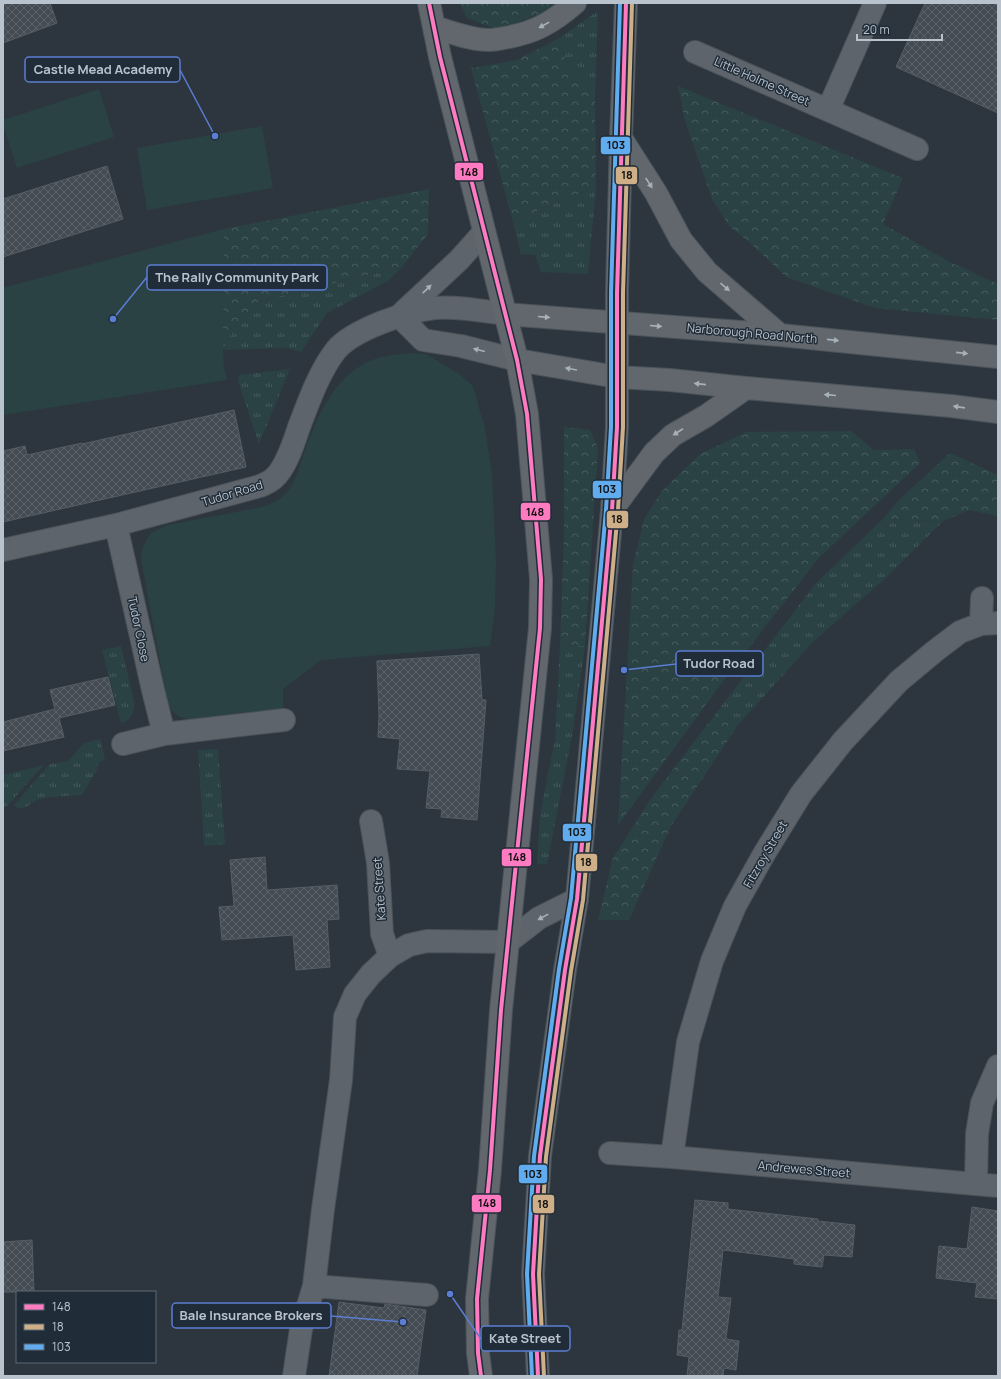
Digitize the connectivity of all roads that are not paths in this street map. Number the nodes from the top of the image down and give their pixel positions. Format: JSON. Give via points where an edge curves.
{"nodes":[{"id":1,"x":429,"y":3,"type":"edge"},
{"id":2,"x":575,"y":3,"type":"edge"},
{"id":3,"x":626,"y":3,"type":"edge"},
{"id":4,"x":875,"y":3,"type":"edge"},
{"id":5,"x":434,"y":27,"type":"junction"},
{"id":6,"x":695,"y":52,"type":"dead end"},
{"id":7,"x":828,"y":110,"type":"junction"},
{"id":8,"x":621,"y":138,"type":"junction"},
{"id":9,"x":917,"y":148,"type":"dead end"},
{"id":10,"x":484,"y":232,"type":"junction"},
{"id":11,"x":505,"y":314,"type":"junction"},
{"id":12,"x":399,"y":316,"type":"junction"},
{"id":13,"x":618,"y":323,"type":"junction"},
{"id":14,"x":780,"y":335,"type":"junction"},
{"id":15,"x":998,"y":357,"type":"edge"},
{"id":16,"x":517,"y":360,"type":"junction"},
{"id":17,"x":617,"y":377,"type":"junction"},
{"id":18,"x":746,"y":388,"type":"junction"},
{"id":19,"x":998,"y":412,"type":"edge"},
{"id":20,"x":612,"y":510,"type":"junction"},
{"id":21,"x":116,"y":525,"type":"junction"},
{"id":22,"x":3,"y":550,"type":"edge"},
{"id":23,"x":982,"y":598,"type":"dead end"},
{"id":24,"x":990,"y":623,"type":"edge"},
{"id":25,"x":284,"y":720,"type":"dead end"},
{"id":26,"x":164,"y":734,"type":"junction"},
{"id":27,"x":123,"y":744,"type":"dead end"},
{"id":28,"x":371,"y":821,"type":"dead end"},
{"id":29,"x":578,"y":899,"type":"junction"},
{"id":30,"x":508,"y":942,"type":"junction"},
{"id":31,"x":390,"y":956,"type":"junction"},
{"id":32,"x":998,"y":1066,"type":"edge"},
{"id":33,"x":610,"y":1153,"type":"dead end"},
{"id":34,"x":672,"y":1157,"type":"junction"},
{"id":35,"x":976,"y":1184,"type":"junction"},
{"id":36,"x":998,"y":1186,"type":"edge"},
{"id":37,"x":314,"y":1286,"type":"junction"},
{"id":38,"x":427,"y":1295,"type":"dead end"},
{"id":39,"x":294,"y":1376,"type":"edge"},
{"id":40,"x":481,"y":1376,"type":"edge"},
{"id":41,"x":538,"y":1376,"type":"edge"}],
"edges":[{"from":1,"to":5,"type":"main road"},
{"from":2,"to":5,"type":"main road","one_way":true,"via":[[540,28],[513,36],[489,40]]},
{"from":3,"to":8,"type":"main road"},
{"from":4,"to":7,"type":"street"},
{"from":5,"to":10,"type":"main road"},
{"from":6,"to":7,"type":"street","name":"Little Holme Street"},
{"from":7,"to":9,"type":"street","name":"Little Holme Street"},
{"from":8,"to":13,"type":"main road"},
{"from":8,"to":14,"type":"main road","one_way":true,"via":[[656,193],[681,240],[707,272]]},
{"from":10,"to":11,"type":"main road"},
{"from":12,"to":10,"type":"street","name":"Tudor Road","one_way":true,"via":[[459,260]]},
{"from":11,"to":12,"type":"street","name":"Tudor Road","via":[[435,308]]},
{"from":11,"to":13,"type":"main road","name":"Narborough Road North","one_way":true},
{"from":11,"to":16,"type":"main road"},
{"from":16,"to":12,"type":"street","one_way":true,"via":[[461,346],[423,340]]},
{"from":12,"to":21,"type":"street","name":"Tudor Road","via":[[369,327],[337,349],[324,369],[286,461],[274,478],[260,486]]},
{"from":13,"to":14,"type":"main road","name":"Narborough Road North","one_way":true},
{"from":13,"to":17,"type":"main road"},
{"from":14,"to":15,"type":"main road","name":"Narborough Road North","one_way":true},
{"from":17,"to":16,"type":"main road","one_way":true},
{"from":16,"to":30,"type":"main road","via":[[528,414],[541,578],[540,628]]},
{"from":18,"to":17,"type":"main road","one_way":true},
{"from":17,"to":20,"type":"main road"},
{"from":19,"to":18,"type":"main road","one_way":true},
{"from":18,"to":20,"type":"main road","one_way":true,"via":[[674,435],[654,453]]},
{"from":20,"to":29,"type":"main road"},
{"from":21,"to":22,"type":"street","name":"Tudor Road"},
{"from":21,"to":26,"type":"street","name":"Tudor Close"},
{"from":23,"to":24,"type":"street","name":"Fitzroy Street"},
{"from":24,"to":34,"type":"street","name":"Fitzroy Street","via":[[960,632],[900,681],[843,741],[801,794],[764,854],[735,906],[712,962],[688,1042]]},
{"from":25,"to":26,"type":"street"},
{"from":26,"to":27,"type":"street"},
{"from":28,"to":31,"type":"street","name":"Kate Street","via":[[378,863],[382,934]]},
{"from":29,"to":30,"type":"street","one_way":true,"via":[[539,918]]},
{"from":29,"to":41,"type":"main road","via":[[565,970],[540,1156],[533,1274]]},
{"from":30,"to":31,"type":"street","via":[[427,941],[409,945]]},
{"from":30,"to":40,"type":"main road","via":[[477,1299]]},
{"from":31,"to":37,"type":"street","via":[[371,974],[356,994],[345,1017],[341,1080]]},
{"from":32,"to":35,"type":"street","via":[[982,1103],[976,1134]]},
{"from":33,"to":34,"type":"street","name":"Andrewes Street"},
{"from":34,"to":35,"type":"street","name":"Andrewes Street"},
{"from":35,"to":36,"type":"street","name":"Andrewes Street"},
{"from":37,"to":38,"type":"street"},
{"from":37,"to":39,"type":"street","via":[[300,1329]]}]}
